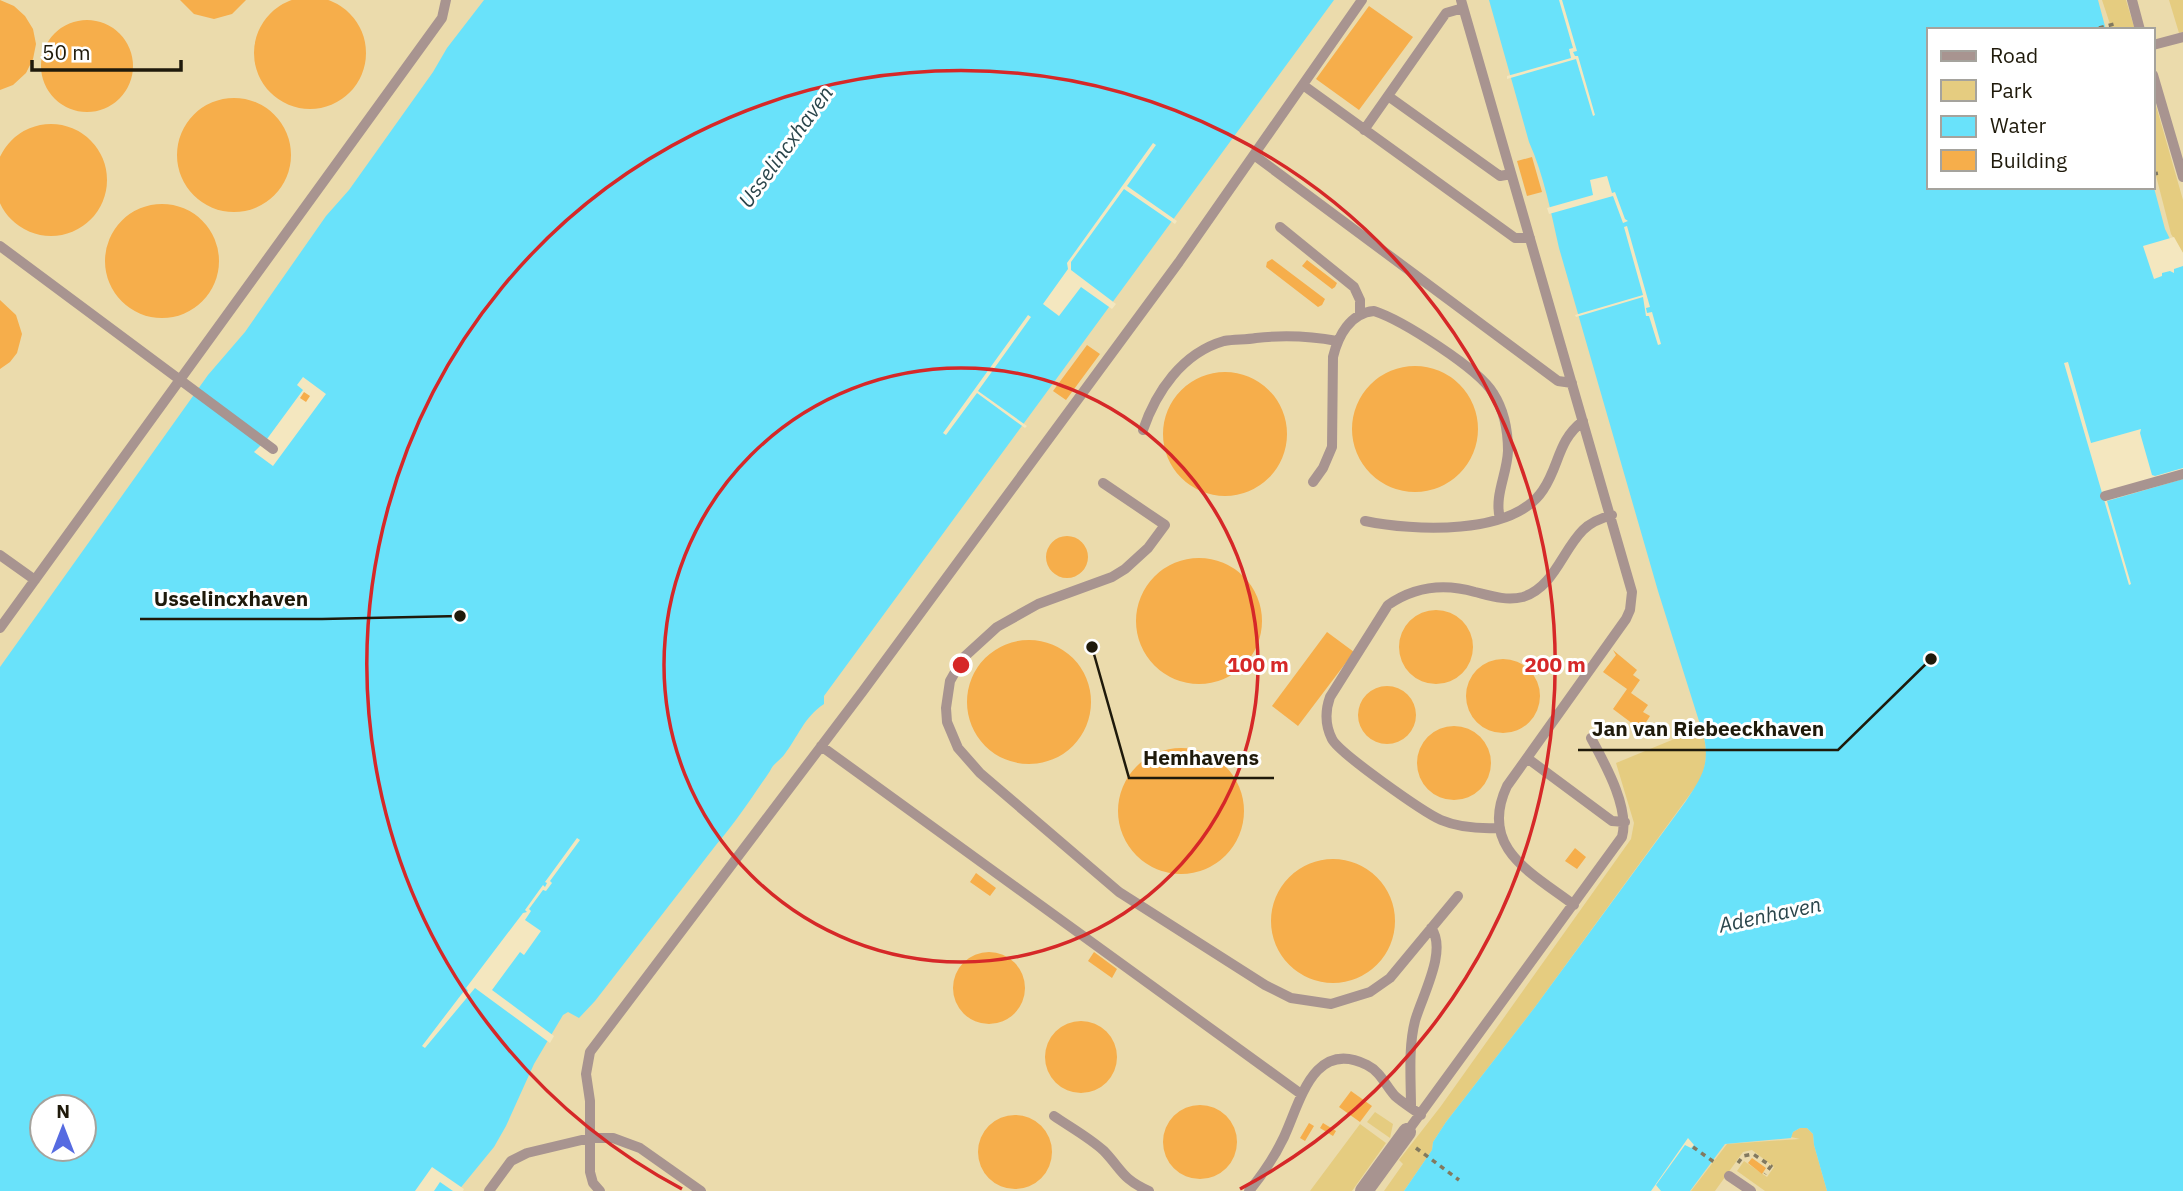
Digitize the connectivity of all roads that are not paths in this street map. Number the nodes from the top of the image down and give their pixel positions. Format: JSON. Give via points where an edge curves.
{"nodes":[{"id":1,"x":446,"y":0,"type":"edge"},
{"id":2,"x":1362,"y":0,"type":"edge"},
{"id":3,"x":2132,"y":0,"type":"edge"},
{"id":4,"x":1462,"y":4,"type":"edge"},
{"id":5,"x":2139,"y":28,"type":"edge"},
{"id":6,"x":2182,"y":37,"type":"edge"},
{"id":7,"x":2158,"y":44,"type":"edge"},
{"id":8,"x":2155,"y":82,"type":"edge"},
{"id":9,"x":1303,"y":85,"type":"junction"},
{"id":10,"x":1388,"y":96,"type":"junction"},
{"id":11,"x":1364,"y":130,"type":"junction"},
{"id":12,"x":1254,"y":156,"type":"junction"},
{"id":13,"x":1511,"y":174,"type":"junction"},
{"id":14,"x":2183,"y":177,"type":"edge"},
{"id":15,"x":1280,"y":227,"type":"dead end"},
{"id":16,"x":1530,"y":238,"type":"junction"},
{"id":17,"x":0,"y":246,"type":"edge"},
{"id":18,"x":1360,"y":314,"type":"junction"},
{"id":19,"x":1337,"y":341,"type":"junction"},
{"id":20,"x":180,"y":380,"type":"junction"},
{"id":21,"x":1572,"y":383,"type":"junction"},
{"id":22,"x":1583,"y":421,"type":"junction"},
{"id":23,"x":1143,"y":430,"type":"dead end"},
{"id":24,"x":274,"y":449,"type":"dead end"},
{"id":25,"x":2183,"y":474,"type":"edge"},
{"id":26,"x":1313,"y":482,"type":"dead end"},
{"id":27,"x":1103,"y":483,"type":"dead end"},
{"id":28,"x":2105,"y":496,"type":"dead end"},
{"id":29,"x":1612,"y":515,"type":"junction"},
{"id":30,"x":1500,"y":519,"type":"junction"},
{"id":31,"x":1365,"y":521,"type":"dead end"},
{"id":32,"x":0,"y":555,"type":"edge"},
{"id":33,"x":35,"y":580,"type":"junction"},
{"id":34,"x":0,"y":628,"type":"edge"},
{"id":35,"x":1591,"y":738,"type":"dead end"},
{"id":36,"x":821,"y":746,"type":"junction"},
{"id":37,"x":1527,"y":758,"type":"junction"},
{"id":38,"x":1625,"y":822,"type":"junction"},
{"id":39,"x":1500,"y":828,"type":"junction"},
{"id":40,"x":1458,"y":895,"type":"dead end"},
{"id":41,"x":1574,"y":905,"type":"junction"},
{"id":42,"x":1431,"y":928,"type":"junction"},
{"id":43,"x":1301,"y":1094,"type":"junction"},
{"id":44,"x":1411,"y":1108,"type":"junction"},
{"id":45,"x":1421,"y":1115,"type":"junction"},
{"id":46,"x":1054,"y":1116,"type":"dead end"},
{"id":47,"x":590,"y":1138,"type":"junction"},
{"id":48,"x":1412,"y":1140,"type":"joint"},
{"id":49,"x":1729,"y":1176,"type":"dead end"},
{"id":50,"x":489,"y":1191,"type":"edge"},
{"id":51,"x":600,"y":1191,"type":"edge"},
{"id":52,"x":701,"y":1191,"type":"edge"},
{"id":53,"x":1149,"y":1191,"type":"edge"},
{"id":54,"x":1249,"y":1191,"type":"edge"},
{"id":55,"x":1364,"y":1191,"type":"edge"},
{"id":56,"x":1751,"y":1191,"type":"edge"}],
"edges":[{"from":1,"to":20,"type":"lane","via":[[442,18]]},
{"from":2,"to":9,"type":"lane"},
{"from":3,"to":5,"type":"lane"},
{"from":4,"to":10,"type":"lane","via":[[1446,13]]},
{"from":4,"to":13,"type":"lane"},
{"from":6,"to":7,"type":"lane"},
{"from":8,"to":14,"type":"lane"},
{"from":9,"to":11,"type":"lane"},
{"from":9,"to":12,"type":"lane"},
{"from":10,"to":11,"type":"lane"},
{"from":10,"to":13,"type":"lane","via":[[1500,176]]},
{"from":11,"to":16,"type":"lane","via":[[1514,238]]},
{"from":12,"to":21,"type":"lane","via":[[1558,381]]},
{"from":12,"to":36,"type":"lane"},
{"from":13,"to":16,"type":"lane"},
{"from":15,"to":18,"type":"lane","via":[[1350,282],[1358,293]]},
{"from":16,"to":21,"type":"lane"},
{"from":17,"to":20,"type":"lane"},
{"from":18,"to":19,"type":"lane"},
{"from":18,"to":30,"type":"lane","via":[[1381,313],[1408,328],[1476,374],[1493,393],[1507,434],[1507,464],[1497,497]]},
{"from":19,"to":23,"type":"lane","via":[[1288,336],[1213,345],[1169,380]]},
{"from":19,"to":26,"type":"lane","via":[[1332,447]]},
{"from":20,"to":24,"type":"lane"},
{"from":20,"to":33,"type":"lane"},
{"from":21,"to":22,"type":"lane"},
{"from":22,"to":29,"type":"lane"},
{"from":22,"to":30,"type":"lane","via":[[1567,436],[1536,499]]},
{"from":25,"to":28,"type":"lane"},
{"from":27,"to":42,"type":"lane","via":[[1165,525],[1138,559],[1119,573],[1038,604],[996,627],[972,649],[956,669],[947,694],[947,722],[958,748],[980,773],[1119,892],[1291,998],[1331,1004],[1370,992],[1390,978]]},
{"from":29,"to":37,"type":"lane","via":[[1631,582],[1630,610]]},
{"from":29,"to":39,"type":"lane","via":[[1582,531],[1547,581],[1523,597],[1427,588],[1401,597],[1388,606],[1327,705],[1327,723],[1337,747],[1426,813],[1471,828]]},
{"from":30,"to":31,"type":"lane","via":[[1429,528]]},
{"from":32,"to":33,"type":"lane"},
{"from":33,"to":34,"type":"lane"},
{"from":35,"to":38,"type":"lane","via":[[1608,769]]},
{"from":36,"to":43,"type":"lane"},
{"from":36,"to":47,"type":"lane","via":[[590,1052],[586,1074]]},
{"from":37,"to":38,"type":"lane","via":[[1612,821]]},
{"from":37,"to":39,"type":"lane","via":[[1503,796]]},
{"from":38,"to":41,"type":"lane","via":[[1618,844]]},
{"from":39,"to":41,"type":"lane","via":[[1514,860]]},
{"from":40,"to":42,"type":"lane"},
{"from":41,"to":45,"type":"lane"},
{"from":42,"to":44,"type":"lane","via":[[1438,951],[1415,1022]]},
{"from":43,"to":44,"type":"lane","via":[[1319,1068],[1335,1061],[1356,1061],[1376,1070]]},
{"from":43,"to":54,"type":"lane","via":[[1269,1164]]},
{"from":44,"to":45,"type":"lane"},
{"from":45,"to":48,"type":"lane"},
{"from":46,"to":53,"type":"lane","via":[[1103,1151],[1134,1184]]},
{"from":47,"to":50,"type":"lane","via":[[546,1147],[511,1161]]},
{"from":47,"to":51,"type":"lane","via":[[591,1178]]},
{"from":47,"to":52,"type":"lane","via":[[613,1138],[640,1148]]},
{"from":48,"to":55,"type":"street"},
{"from":49,"to":56,"type":"lane"}]}
